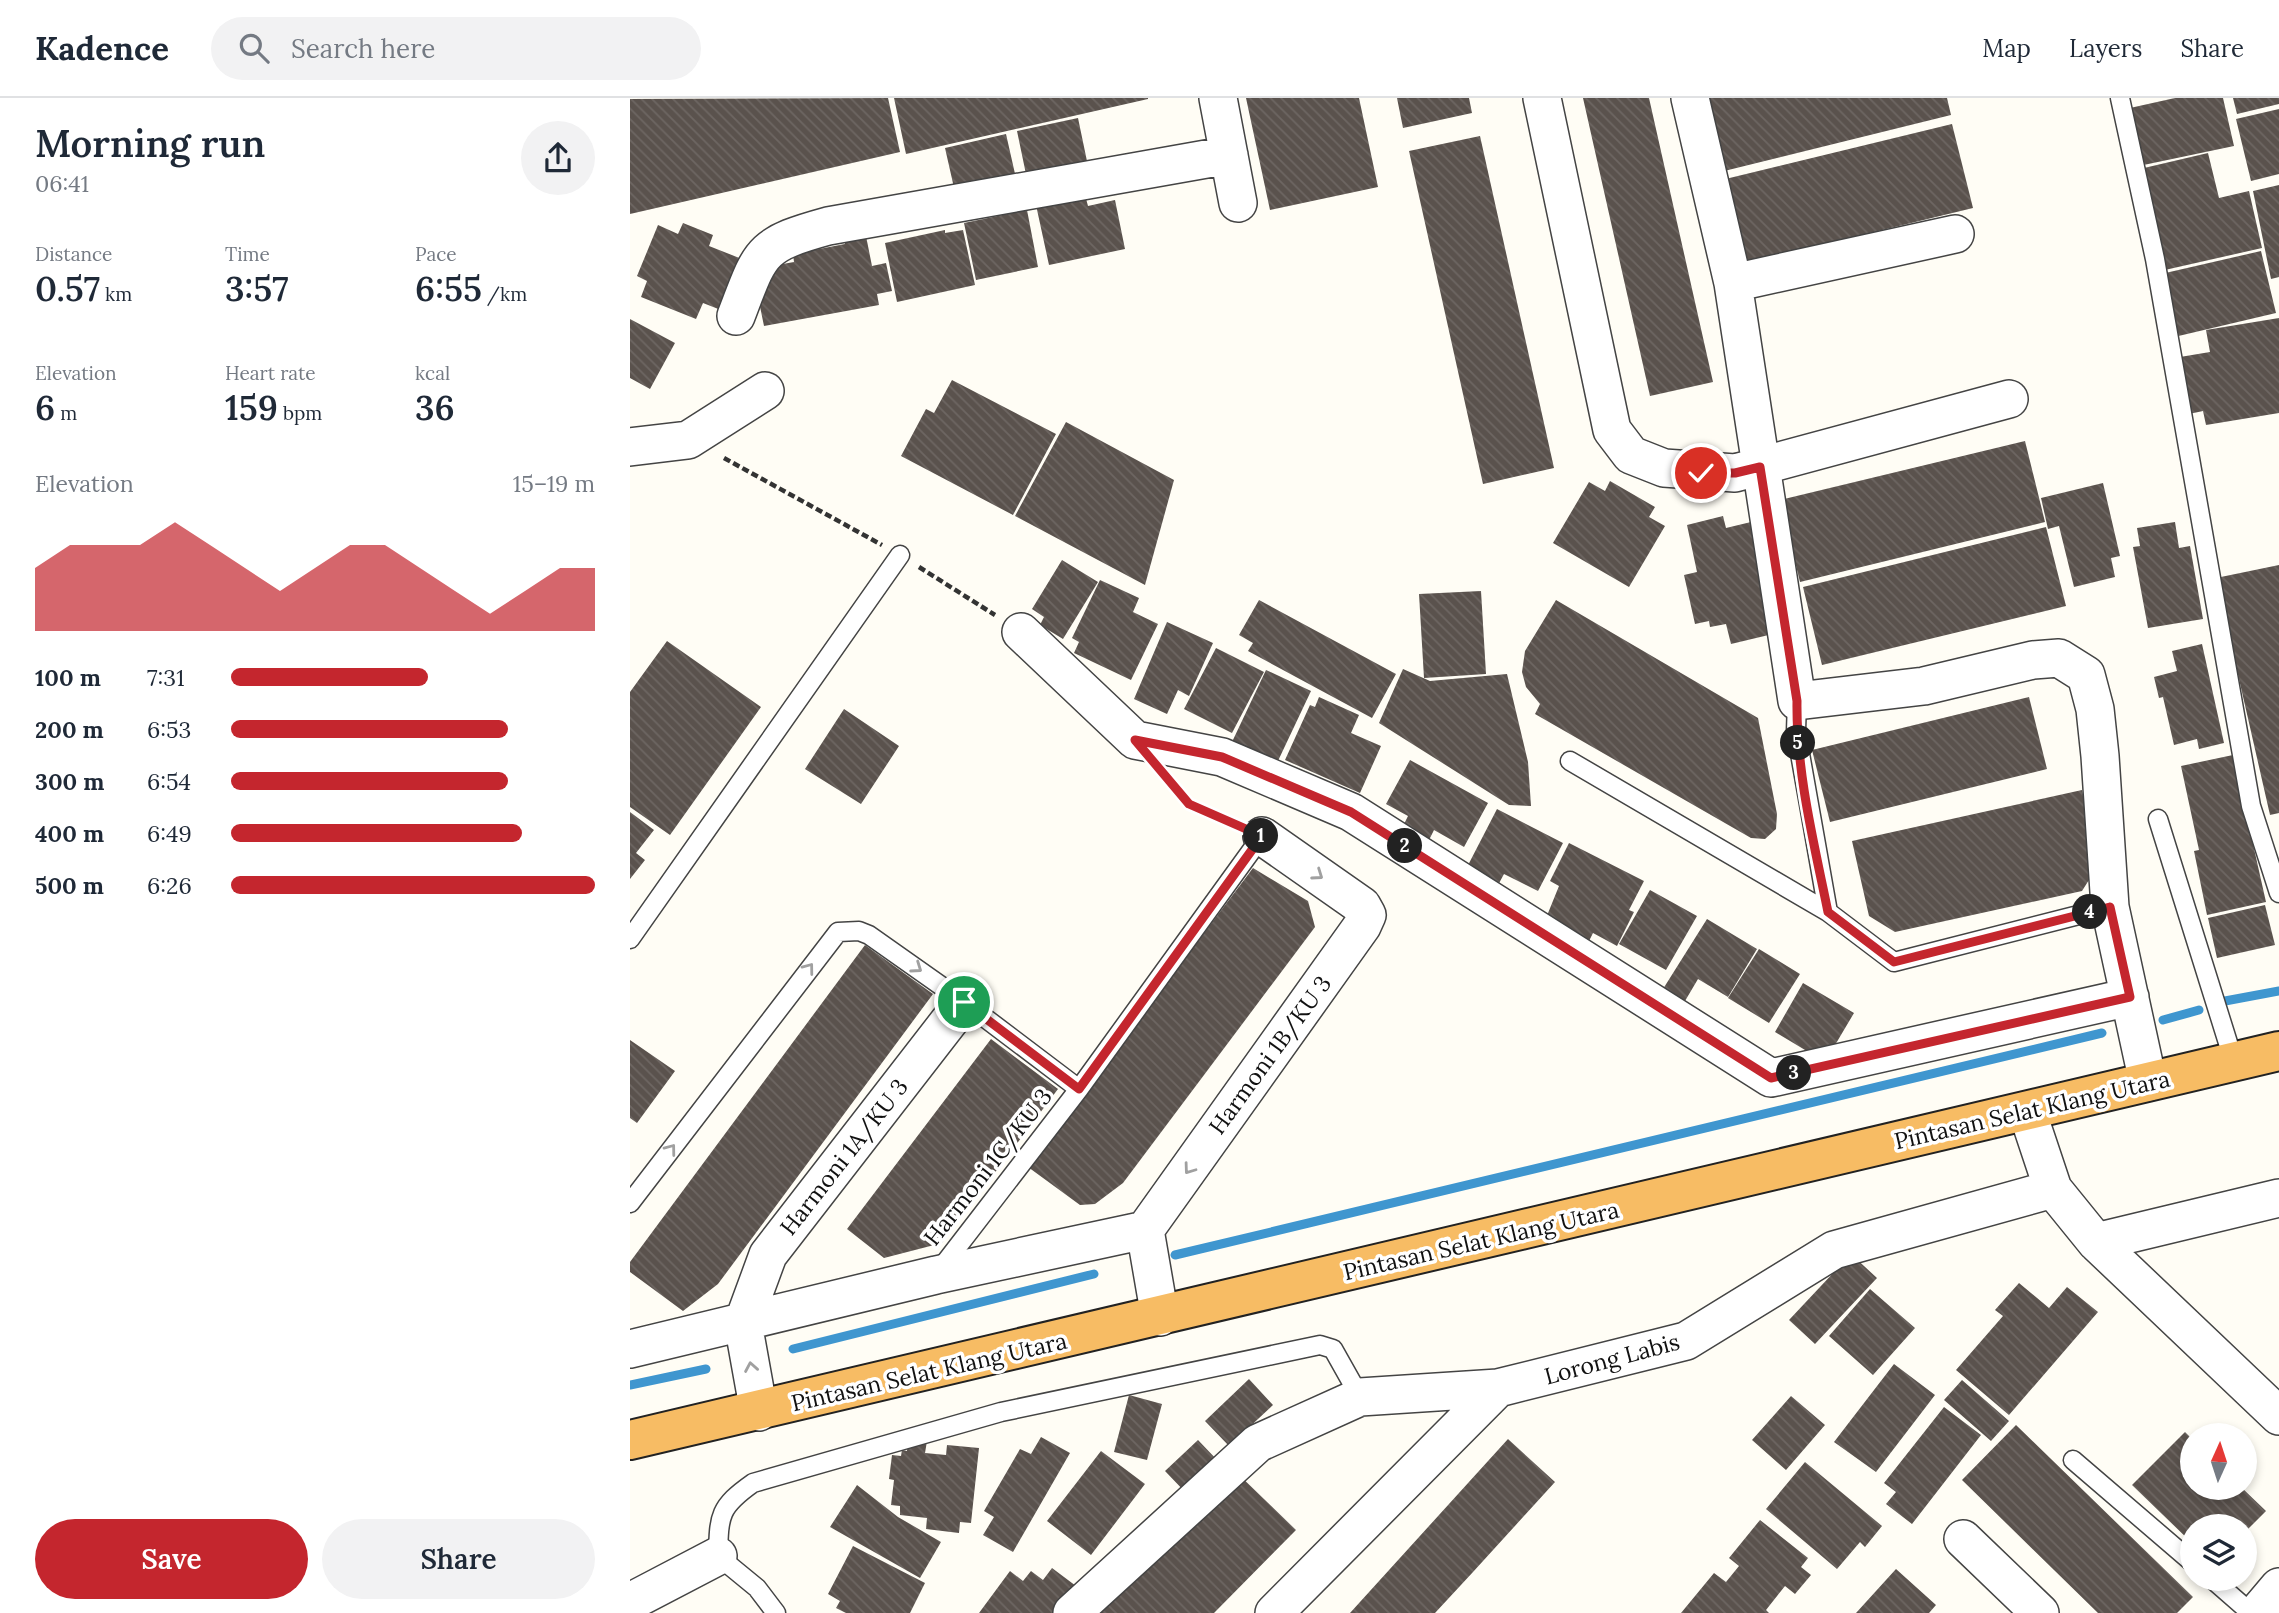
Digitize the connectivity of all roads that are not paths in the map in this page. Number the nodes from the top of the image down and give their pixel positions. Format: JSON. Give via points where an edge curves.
{"nodes":[{"id":1,"x":1218,"y":98,"type":"edge"},
{"id":2,"x":1542,"y":98,"type":"edge"},
{"id":3,"x":1690,"y":98,"type":"edge"},
{"id":4,"x":2120,"y":98,"type":"edge"},
{"id":5,"x":1229,"y":155,"type":"junction"},
{"id":6,"x":1238,"y":203,"type":"dead end"},
{"id":7,"x":1955,"y":234,"type":"dead end"},
{"id":8,"x":1733,"y":283,"type":"junction"},
{"id":9,"x":736,"y":316,"type":"dead end"},
{"id":10,"x":765,"y":391,"type":"dead end"},
{"id":11,"x":2009,"y":399,"type":"dead end"},
{"id":12,"x":630,"y":447,"type":"edge"},
{"id":13,"x":1760,"y":467,"type":"junction"},
{"id":14,"x":900,"y":555,"type":"road end"},
{"id":15,"x":1021,"y":632,"type":"road end"},
{"id":16,"x":1797,"y":701,"type":"junction"},
{"id":17,"x":1570,"y":761,"type":"dead end"},
{"id":18,"x":2158,"y":819,"type":"dead end"},
{"id":19,"x":1262,"y":836,"type":"joint"},
{"id":20,"x":2279,"y":893,"type":"edge"},
{"id":21,"x":2110,"y":907,"type":"junction"},
{"id":22,"x":1828,"y":912,"type":"junction"},
{"id":23,"x":630,"y":939,"type":"edge"},
{"id":24,"x":2130,"y":997,"type":"junction"},
{"id":25,"x":964,"y":1002,"type":"junction"},
{"id":26,"x":2279,"y":1051,"type":"edge"},
{"id":27,"x":2234,"y":1062,"type":"junction"},
{"id":28,"x":2148,"y":1082,"type":"junction"},
{"id":29,"x":1079,"y":1089,"type":"junction"},
{"id":30,"x":2027,"y":1111,"type":"junction"},
{"id":31,"x":2053,"y":1189,"type":"junction"},
{"id":32,"x":2279,"y":1198,"type":"edge"},
{"id":33,"x":630,"y":1203,"type":"edge"},
{"id":34,"x":1145,"y":1230,"type":"junction"},
{"id":35,"x":2096,"y":1242,"type":"junction"},
{"id":36,"x":936,"y":1275,"type":"junction"},
{"id":37,"x":1160,"y":1317,"type":"junction"},
{"id":38,"x":743,"y":1323,"type":"junction"},
{"id":39,"x":630,"y":1349,"type":"edge"},
{"id":40,"x":1499,"y":1388,"type":"junction"},
{"id":41,"x":1360,"y":1397,"type":"junction"},
{"id":42,"x":759,"y":1412,"type":"junction"},
{"id":43,"x":2279,"y":1416,"type":"edge"},
{"id":44,"x":682,"y":1430,"type":"junction"},
{"id":45,"x":630,"y":1440,"type":"edge"},
{"id":46,"x":630,"y":1452,"type":"edge"},
{"id":47,"x":2073,"y":1460,"type":"dead end"},
{"id":48,"x":1963,"y":1539,"type":"dead end"},
{"id":49,"x":2180,"y":1552,"type":"edge"},
{"id":50,"x":719,"y":1556,"type":"junction"},
{"id":51,"x":2279,"y":1587,"type":"edge"},
{"id":52,"x":2226,"y":1591,"type":"edge"},
{"id":53,"x":640,"y":1603,"type":"edge"},
{"id":54,"x":776,"y":1613,"type":"edge"},
{"id":55,"x":1072,"y":1613,"type":"edge"},
{"id":56,"x":1274,"y":1613,"type":"edge"},
{"id":57,"x":2040,"y":1613,"type":"edge"},
{"id":58,"x":2251,"y":1613,"type":"edge"},
{"id":59,"x":2257,"y":1613,"type":"edge"}],
"edges":[{"from":1,"to":5,"type":"street"},
{"from":2,"to":13,"type":"street","via":[[1612,430],[1631,455],[1664,468],[1735,473]]},
{"from":3,"to":8,"type":"street"},
{"from":4,"to":20,"type":"lane","via":[[2155,259],[2251,806]]},
{"from":5,"to":6,"type":"street"},
{"from":5,"to":9,"type":"street","via":[[791,236],[757,260]]},
{"from":7,"to":8,"type":"street"},
{"from":8,"to":13,"type":"street"},
{"from":10,"to":12,"type":"street","via":[[688,440]]},
{"from":11,"to":13,"type":"street"},
{"from":13,"to":16,"type":"street"},
{"from":14,"to":23,"type":"lane"},
{"from":15,"to":24,"type":"street","via":[[1135,740],[1222,757],[1351,812],[1771,1078]]},
{"from":16,"to":21,"type":"street","via":[[1924,686],[2033,660],[2059,658],[2086,675],[2100,756]]},
{"from":16,"to":22,"type":"lane","via":[[1796,732]]},
{"from":17,"to":22,"type":"lane"},
{"from":18,"to":27,"type":"lane"},
{"from":19,"to":29,"type":"lane","name":"Harmoni 1C/KU 3"},
{"from":19,"to":34,"type":"street","name":"Harmoni 1B/KU 3","one_way":true,"via":[[1363,906],[1367,915]]},
{"from":21,"to":22,"type":"lane","via":[[1894,962]]},
{"from":21,"to":24,"type":"street"},
{"from":24,"to":28,"type":"street"},
{"from":25,"to":29,"type":"lane"},
{"from":33,"to":25,"type":"lane","one_way":true,"via":[[838,932],[869,935]]},
{"from":25,"to":38,"type":"street","name":"Harmoni 1A/KU 3","via":[[768,1255]]},
{"from":26,"to":27,"type":"highway","name":"Pintasan Selat Klang Utara"},
{"from":27,"to":28,"type":"highway","name":"Pintasan Selat Klang Utara"},
{"from":28,"to":30,"type":"highway","name":"Pintasan Selat Klang Utara"},
{"from":29,"to":36,"type":"lane","name":"Harmoni 1C/KU 3"},
{"from":30,"to":31,"type":"street"},
{"from":30,"to":37,"type":"highway","name":"Pintasan Selat Klang Utara"},
{"from":31,"to":35,"type":"street"},
{"from":31,"to":40,"type":"street","name":"Lorong Labis","via":[[1834,1250],[1686,1341]]},
{"from":32,"to":35,"type":"street"},
{"from":34,"to":36,"type":"street"},
{"from":34,"to":37,"type":"street"},
{"from":35,"to":43,"type":"street"},
{"from":36,"to":38,"type":"street"},
{"from":37,"to":42,"type":"highway","name":"Pintasan Selat Klang Utara"},
{"from":38,"to":39,"type":"street"},
{"from":42,"to":38,"type":"street","one_way":true},
{"from":40,"to":41,"type":"street","name":"Lorong Labis"},
{"from":40,"to":56,"type":"street"},
{"from":41,"to":50,"type":"lane","via":[[1333,1349],[1320,1345],[1001,1412],[753,1483],[727,1501],[719,1527]]},
{"from":41,"to":55,"type":"street","via":[[1258,1443]]},
{"from":42,"to":44,"type":"highway","name":"Pintasan Selat Klang Utara"},
{"from":44,"to":45,"type":"highway","name":"Pintasan Selat Klang Utara"},
{"from":44,"to":46,"type":"highway","name":"Pintasan Selat Klang Utara"},
{"from":47,"to":49,"type":"lane"},
{"from":48,"to":57,"type":"street"},
{"from":50,"to":53,"type":"street"},
{"from":50,"to":54,"type":"lane","via":[[757,1588]]},
{"from":51,"to":59,"type":"street"},
{"from":52,"to":58,"type":"lane"}]}
